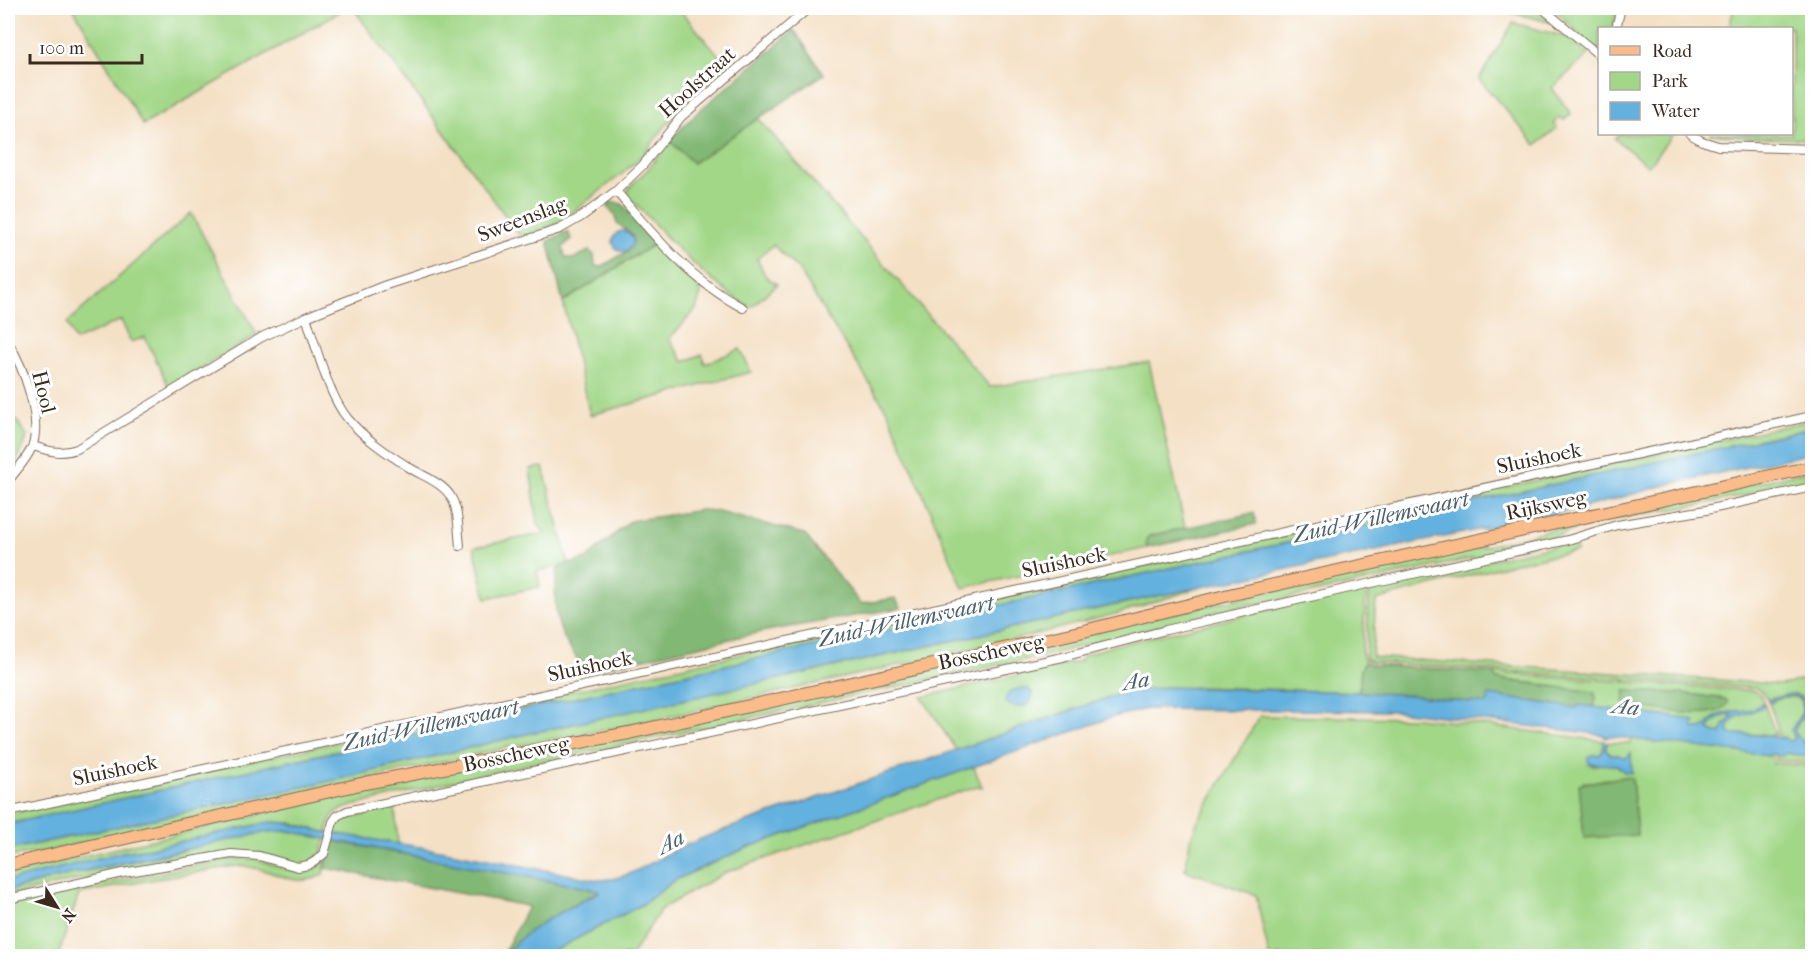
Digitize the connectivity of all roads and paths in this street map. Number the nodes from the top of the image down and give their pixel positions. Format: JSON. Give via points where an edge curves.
{"nodes":[{"id":1,"x":809,"y":8,"type":"edge"},
{"id":2,"x":1542,"y":8,"type":"edge"},
{"id":3,"x":1621,"y":8,"type":"edge"},
{"id":4,"x":1616,"y":27,"type":"edge"},
{"id":5,"x":1598,"y":55,"type":"edge"},
{"id":6,"x":1692,"y":135,"type":"edge"},
{"id":7,"x":1812,"y":149,"type":"edge"},
{"id":8,"x":616,"y":191,"type":"junction"},
{"id":9,"x":743,"y":308,"type":"dead end"},
{"id":10,"x":306,"y":317,"type":"junction"},
{"id":11,"x":8,"y":342,"type":"edge"},
{"id":12,"x":1812,"y":416,"type":"edge"},
{"id":13,"x":33,"y":446,"type":"junction"},
{"id":14,"x":1812,"y":467,"type":"edge"},
{"id":15,"x":8,"y":482,"type":"edge"},
{"id":16,"x":1812,"y":487,"type":"edge"},
{"id":17,"x":460,"y":546,"type":"dead end"},
{"id":18,"x":1043,"y":640,"type":"joint"},
{"id":19,"x":1063,"y":657,"type":"joint"},
{"id":20,"x":8,"y":812,"type":"edge"},
{"id":21,"x":8,"y":865,"type":"edge"},
{"id":22,"x":8,"y":898,"type":"edge"}],
"edges":[{"from":1,"to":8,"type":"street","name":"Hoolstraat","via":[[681,117],[643,165]]},
{"from":2,"to":5,"type":"street"},
{"from":3,"to":4,"type":"street"},
{"from":6,"to":7,"type":"street","via":[[1718,146]]},
{"from":8,"to":9,"type":"street","via":[[658,241],[709,288]]},
{"from":8,"to":10,"type":"street","name":"Sweenslag","via":[[560,229],[386,285]]},
{"from":10,"to":13,"type":"street","name":"Sweenslag","via":[[262,337],[77,449],[57,453]]},
{"from":10,"to":17,"type":"street","via":[[338,406],[364,435],[444,488],[456,506]]},
{"from":11,"to":13,"type":"street","name":"Hool","via":[[31,398]]},
{"from":12,"to":20,"type":"street","name":"Sluishoek"},
{"from":13,"to":15,"type":"street","name":"Hool"},
{"from":14,"to":18,"type":"main road","name":"Rijksweg"},
{"from":16,"to":19,"type":"street","name":"Rijksweg","via":[[1617,525]]},
{"from":18,"to":21,"type":"main road","name":"Bosscheweg","via":[[629,733],[364,783]]},
{"from":19,"to":22,"type":"street","name":"Bosscheweg","via":[[347,811],[337,816],[324,854],[298,867],[259,856],[231,854]]}]}
